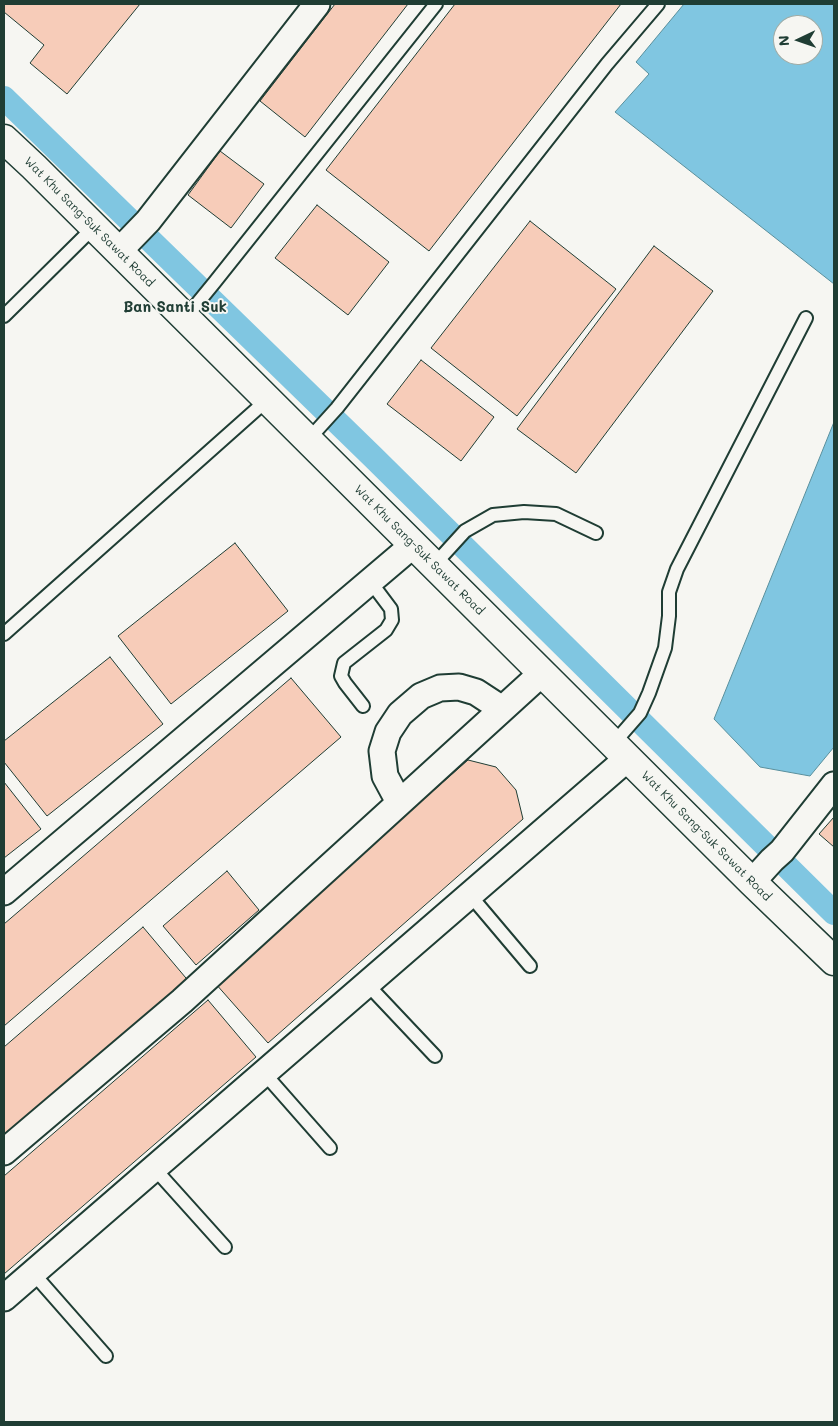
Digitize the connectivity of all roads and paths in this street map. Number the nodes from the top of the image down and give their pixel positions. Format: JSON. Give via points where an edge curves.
{"nodes":[{"id":1,"x":317,"y":4,"type":"edge"},
{"id":2,"x":436,"y":4,"type":"edge"},
{"id":3,"x":658,"y":4,"type":"edge"},
{"id":4,"x":4,"y":139,"type":"edge"},
{"id":5,"x":94,"y":226,"type":"junction"},
{"id":6,"x":133,"y":236,"type":"junction"},
{"id":7,"x":190,"y":310,"type":"junction"},
{"id":8,"x":4,"y":316,"type":"edge"},
{"id":9,"x":806,"y":318,"type":"dead end"},
{"id":10,"x":268,"y":400,"type":"junction"},
{"id":11,"x":314,"y":434,"type":"junction"},
{"id":12,"x":596,"y":533,"type":"dead end"},
{"id":13,"x":414,"y":545,"type":"junction"},
{"id":14,"x":440,"y":558,"type":"junction"},
{"id":15,"x":370,"y":581,"type":"junction"},
{"id":16,"x":4,"y":634,"type":"edge"},
{"id":17,"x":542,"y":673,"type":"junction"},
{"id":18,"x":363,"y":706,"type":"dead end"},
{"id":19,"x":502,"y":709,"type":"junction"},
{"id":20,"x":623,"y":744,"type":"junction"},
{"id":21,"x":834,"y":786,"type":"edge"},
{"id":22,"x":399,"y":802,"type":"junction"},
{"id":23,"x":752,"y":882,"type":"junction"},
{"id":24,"x":4,"y":892,"type":"edge"},
{"id":25,"x":470,"y":895,"type":"junction"},
{"id":26,"x":834,"y":961,"type":"edge"},
{"id":27,"x":530,"y":966,"type":"dead end"},
{"id":28,"x":367,"y":984,"type":"junction"},
{"id":29,"x":435,"y":1056,"type":"dead end"},
{"id":30,"x":264,"y":1073,"type":"junction"},
{"id":31,"x":330,"y":1148,"type":"dead end"},
{"id":32,"x":4,"y":1152,"type":"edge"},
{"id":33,"x":154,"y":1168,"type":"junction"},
{"id":34,"x":225,"y":1247,"type":"dead end"},
{"id":35,"x":33,"y":1273,"type":"junction"},
{"id":36,"x":4,"y":1298,"type":"edge"},
{"id":37,"x":106,"y":1356,"type":"dead end"}],
"edges":[{"from":1,"to":6,"type":"street"},
{"from":2,"to":7,"type":"lane"},
{"from":3,"to":11,"type":"lane"},
{"from":4,"to":5,"type":"street","name":"Wat Khu Sang-Suk Sawat Road"},
{"from":5,"to":6,"type":"street","name":"Wat Khu Sang-Suk Sawat Road"},
{"from":5,"to":8,"type":"lane"},
{"from":6,"to":7,"type":"street","name":"Wat Khu Sang-Suk Sawat Road"},
{"from":7,"to":10,"type":"street","name":"Wat Khu Sang-Suk Sawat Road"},
{"from":9,"to":20,"type":"lane","via":[[677,569],[669,592],[665,648],[649,694]]},
{"from":10,"to":11,"type":"street","name":"Wat Khu Sang-Suk Sawat Road"},
{"from":10,"to":16,"type":"lane"},
{"from":11,"to":13,"type":"street","name":"Wat Khu Sang-Suk Sawat Road"},
{"from":12,"to":14,"type":"lane","via":[[556,514],[524,512],[493,515],[466,531]]},
{"from":13,"to":14,"type":"street","name":"Wat Khu Sang-Suk Sawat Road"},
{"from":13,"to":15,"type":"street"},
{"from":14,"to":17,"type":"street","name":"Wat Khu Sang-Suk Sawat Road"},
{"from":15,"to":18,"type":"lane","via":[[391,609],[392,620],[386,630],[344,663],[341,676]]},
{"from":15,"to":24,"type":"street"},
{"from":17,"to":19,"type":"street"},
{"from":17,"to":20,"type":"street","name":"Wat Khu Sang-Suk Sawat Road"},
{"from":19,"to":22,"type":"street"},
{"from":19,"to":22,"type":"street","via":[[476,692],[459,687],[440,688],[421,696],[400,714],[388,732],[382,751],[385,776]]},
{"from":20,"to":23,"type":"street","name":"Wat Khu Sang-Suk Sawat Road"},
{"from":20,"to":25,"type":"street"},
{"from":21,"to":23,"type":"street"},
{"from":22,"to":32,"type":"street","via":[[182,1001]]},
{"from":23,"to":26,"type":"street","name":"Wat Khu Sang-Suk Sawat Road"},
{"from":25,"to":27,"type":"lane"},
{"from":25,"to":28,"type":"street"},
{"from":28,"to":29,"type":"lane"},
{"from":28,"to":30,"type":"street"},
{"from":30,"to":31,"type":"lane"},
{"from":30,"to":33,"type":"street"},
{"from":33,"to":34,"type":"lane"},
{"from":33,"to":35,"type":"street"},
{"from":35,"to":36,"type":"street"},
{"from":35,"to":37,"type":"lane"}]}
